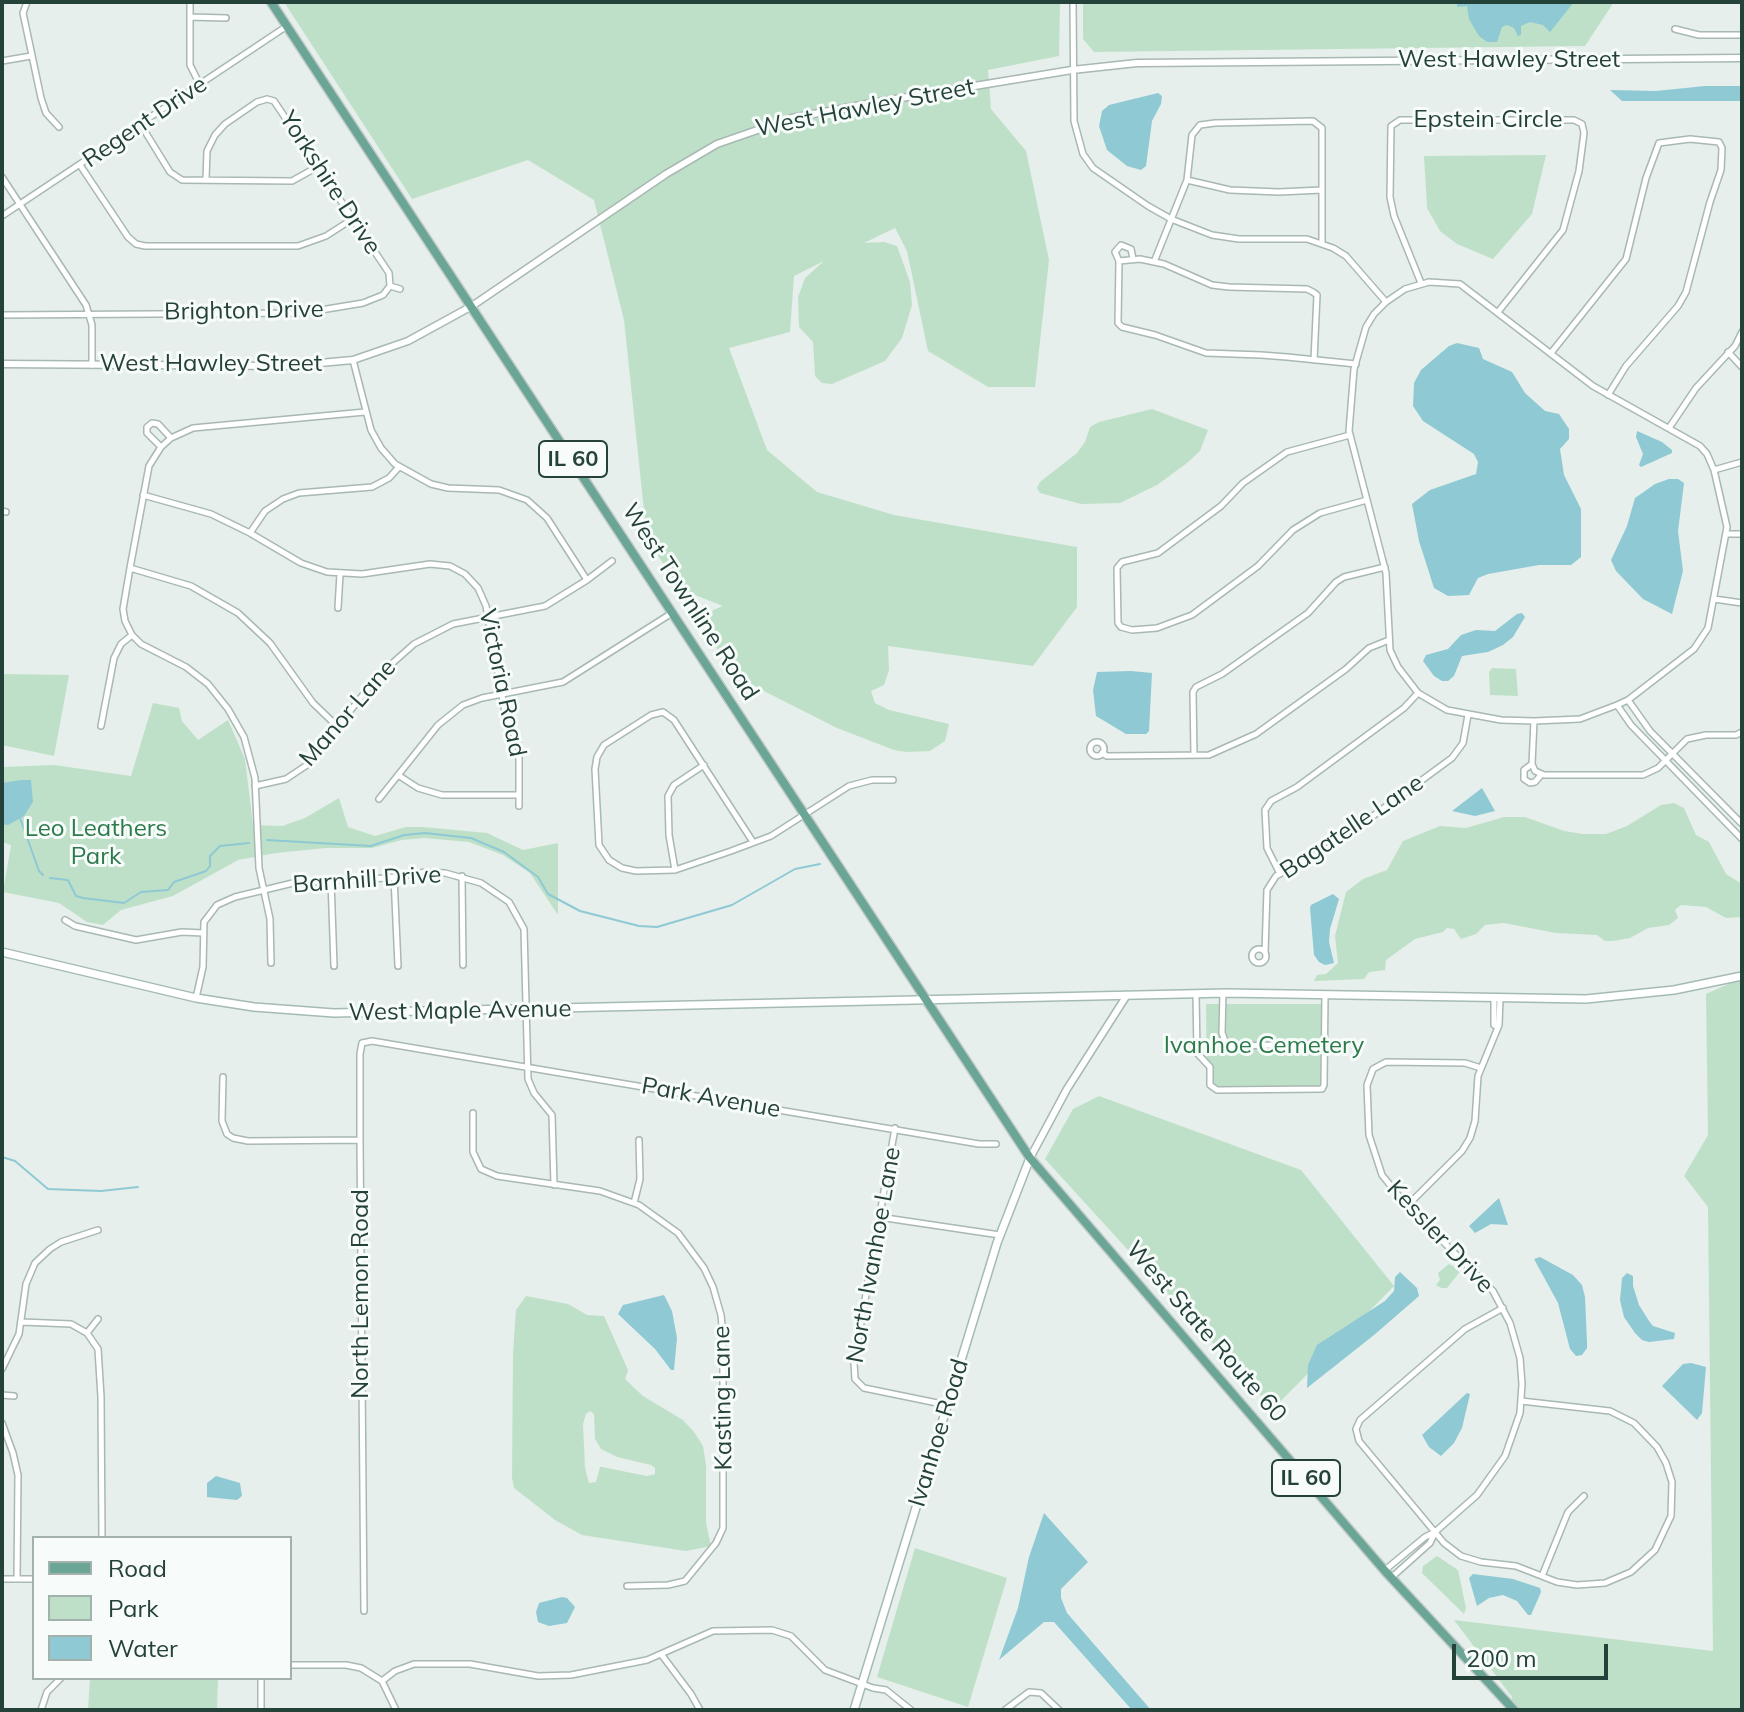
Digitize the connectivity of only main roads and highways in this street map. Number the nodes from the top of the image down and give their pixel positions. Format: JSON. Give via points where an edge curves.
{"nodes":[{"id":1,"x":271,"y":2,"type":"edge"},
{"id":2,"x":2,"y":952,"type":"edge"},
{"id":3,"x":1742,"y":976,"type":"edge"},
{"id":4,"x":925,"y":1001,"type":"junction"},
{"id":5,"x":1030,"y":1158,"type":"junction"},
{"id":6,"x":854,"y":1710,"type":"edge"},
{"id":7,"x":1514,"y":1710,"type":"edge"}],
"edges":[{"from":1,"to":4,"type":"main road","name":"West Townline Road","number":"IL 60"},
{"from":2,"to":4,"type":"main road","name":"West Maple Avenue","via":[[196,998],[334,1013]]},
{"from":3,"to":4,"type":"main road","name":"West Maple Avenue","via":[[1586,999],[1223,993]]},
{"from":4,"to":5,"type":"main road","number":"IL 60"},
{"from":5,"to":6,"type":"main road","name":"Ivanhoe Road","via":[[1000,1235]]},
{"from":5,"to":7,"type":"main road","name":"West State Route 60","number":"IL 60","via":[[1388,1574]]}]}
